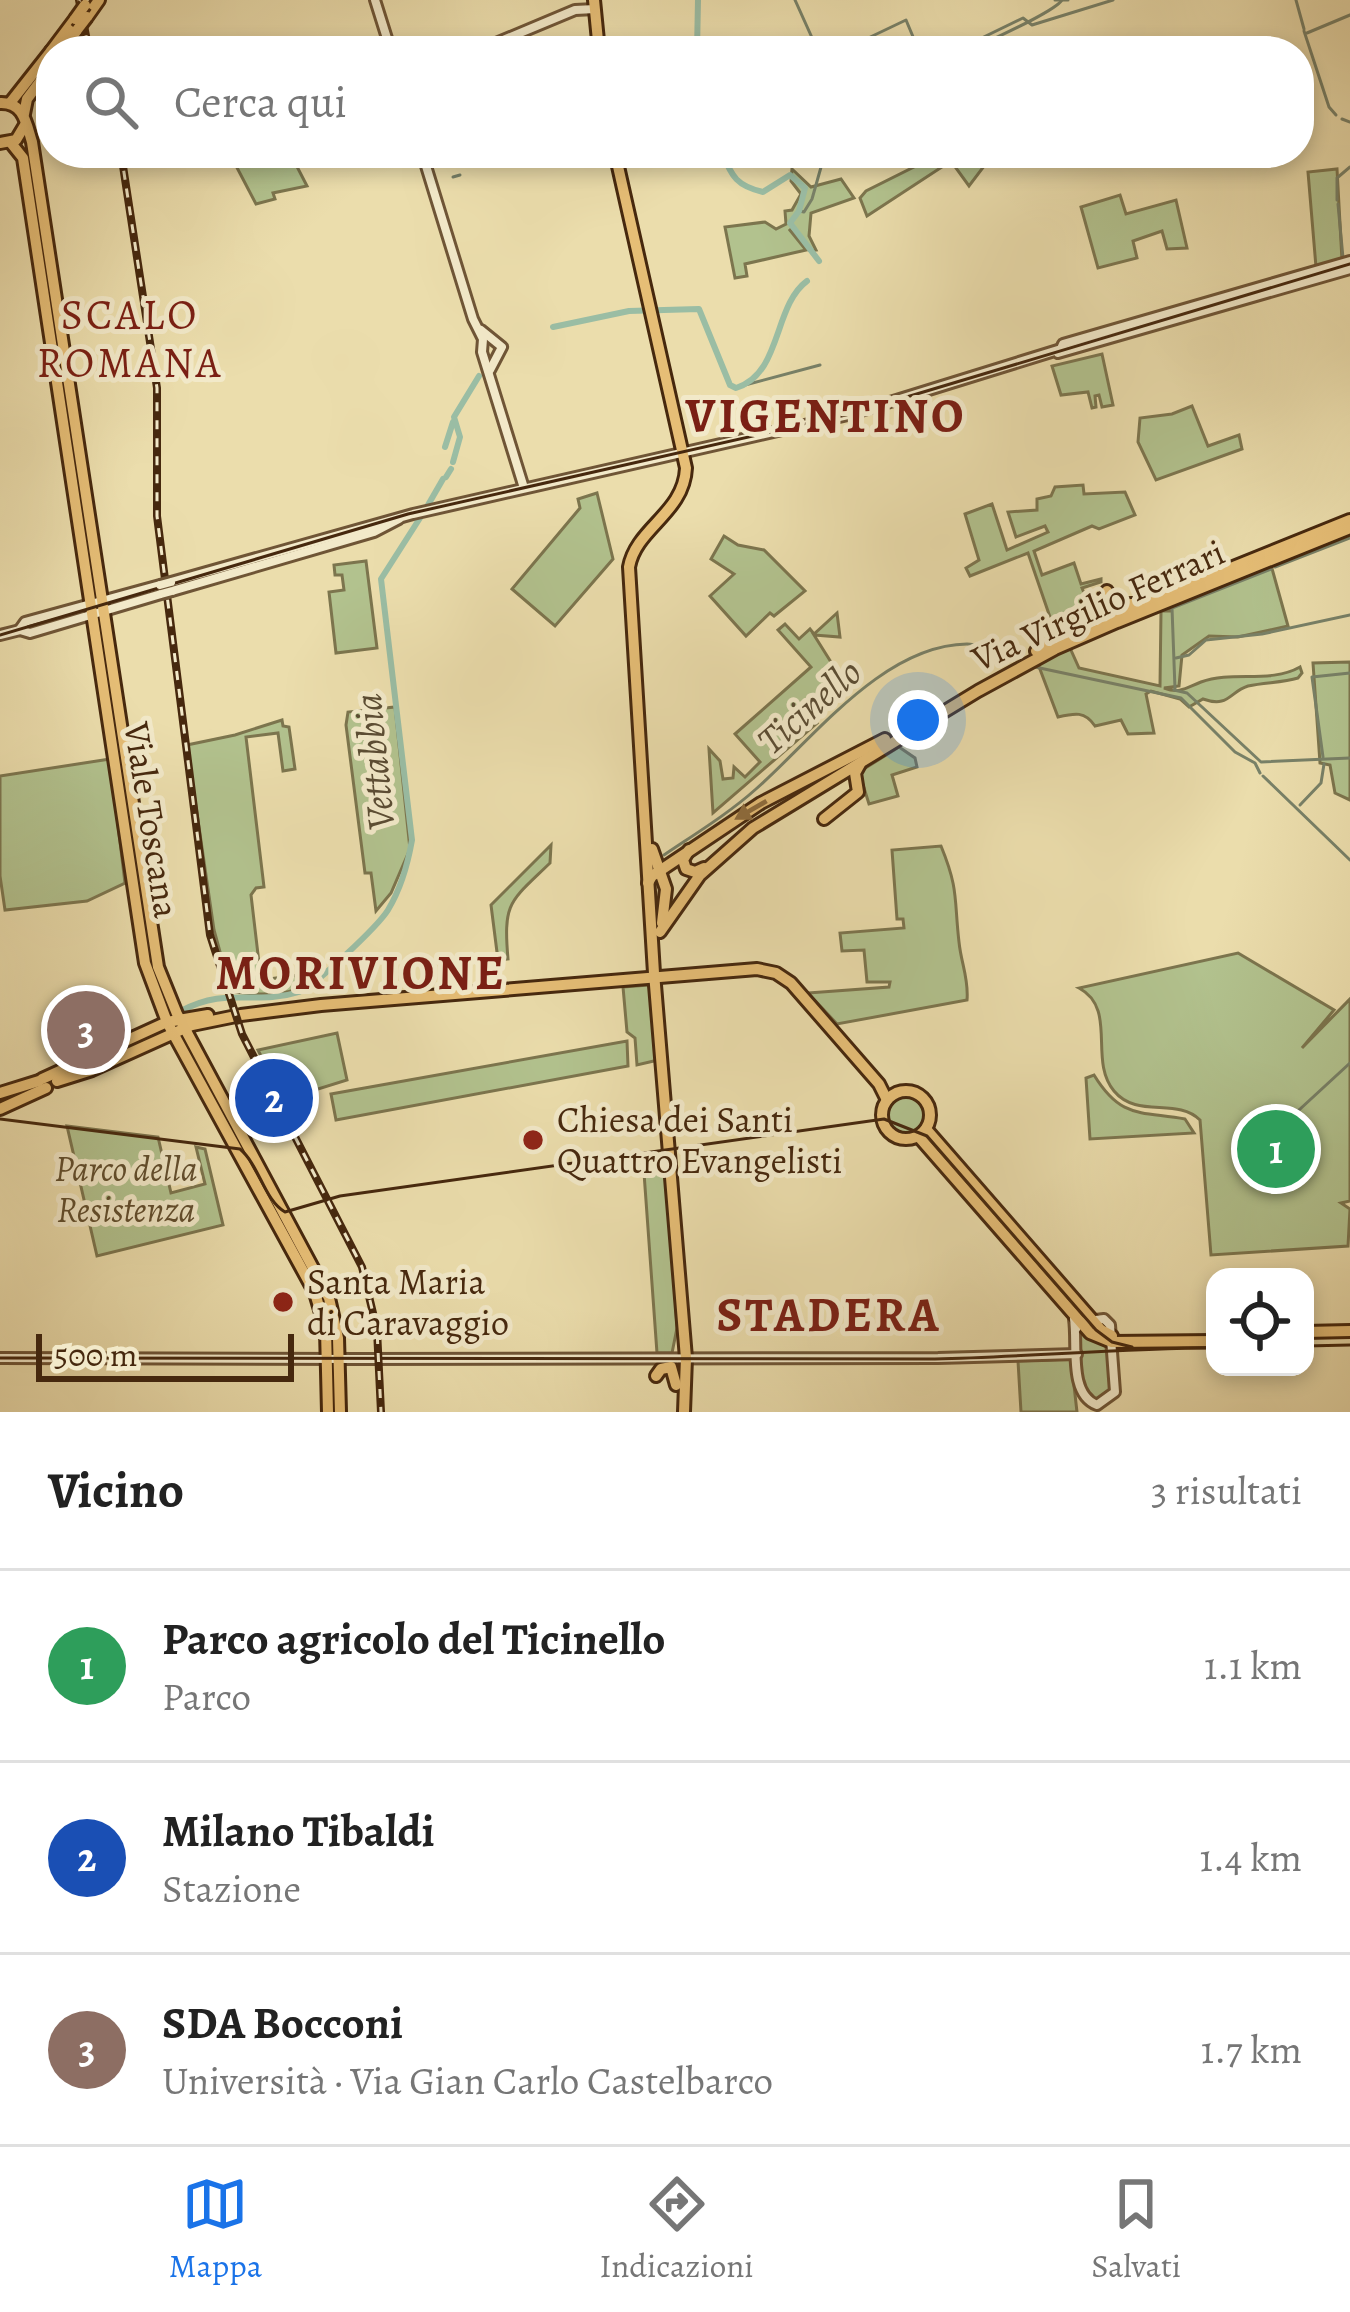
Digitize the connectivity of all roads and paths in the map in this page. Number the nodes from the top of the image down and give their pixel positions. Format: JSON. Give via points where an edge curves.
{"nodes":[{"id":1,"x":99,"y":0,"type":"edge"},
{"id":2,"x":376,"y":0,"type":"edge"},
{"id":3,"x":594,"y":4,"type":"edge"},
{"id":4,"x":83,"y":14,"type":"edge"},
{"id":5,"x":387,"y":36,"type":"edge"},
{"id":6,"x":513,"y":36,"type":"edge"},
{"id":7,"x":597,"y":36,"type":"edge"},
{"id":8,"x":36,"y":68,"type":"edge"},
{"id":9,"x":36,"y":87,"type":"edge"},
{"id":10,"x":5,"y":103,"type":"edge"},
{"id":11,"x":25,"y":119,"type":"junction"},
{"id":12,"x":4,"y":144,"type":"edge"},
{"id":13,"x":427,"y":168,"type":"edge"},
{"id":14,"x":618,"y":168,"type":"edge"},
{"id":15,"x":1350,"y":265,"type":"edge"},
{"id":16,"x":472,"y":319,"type":"junction"},
{"id":17,"x":492,"y":338,"type":"junction"},
{"id":18,"x":482,"y":344,"type":"junction"},
{"id":19,"x":58,"y":355,"type":"junction"},
{"id":20,"x":489,"y":358,"type":"junction"},
{"id":21,"x":683,"y":452,"type":"junction"},
{"id":22,"x":518,"y":469,"type":"junction"},
{"id":23,"x":524,"y":488,"type":"junction"},
{"id":24,"x":508,"y":491,"type":"junction"},
{"id":25,"x":1350,"y":524,"type":"edge"},
{"id":26,"x":1153,"y":600,"type":"junction"},
{"id":27,"x":97,"y":608,"type":"junction"},
{"id":28,"x":1094,"y":624,"type":"junction"},
{"id":29,"x":0,"y":635,"type":"edge"},
{"id":30,"x":862,"y":761,"type":"junction"},
{"id":31,"x":645,"y":798,"type":"junction"},
{"id":32,"x":796,"y":801,"type":"junction"},
{"id":33,"x":695,"y":845,"type":"junction"},
{"id":34,"x":652,"y":854,"type":"junction"},
{"id":35,"x":712,"y":862,"type":"junction"},
{"id":36,"x":659,"y":871,"type":"junction"},
{"id":37,"x":700,"y":875,"type":"junction"},
{"id":38,"x":648,"y":883,"type":"junction"},
{"id":39,"x":649,"y":900,"type":"junction"},
{"id":40,"x":666,"y":906,"type":"junction"},
{"id":41,"x":660,"y":932,"type":"junction"},
{"id":42,"x":658,"y":976,"type":"junction"},
{"id":43,"x":179,"y":1025,"type":"junction"},
{"id":44,"x":142,"y":1033,"type":"junction"},
{"id":45,"x":146,"y":1047,"type":"junction"},
{"id":46,"x":54,"y":1078,"type":"junction"},
{"id":47,"x":891,"y":1097,"type":"junction"},
{"id":48,"x":5,"y":1099,"type":"edge"},
{"id":49,"x":923,"y":1133,"type":"junction"},
{"id":50,"x":656,"y":1156,"type":"dead end"},
{"id":51,"x":670,"y":1161,"type":"junction"},
{"id":52,"x":1080,"y":1320,"type":"junction"},
{"id":53,"x":1350,"y":1334,"type":"edge"},
{"id":54,"x":1314,"y":1335,"type":"edge"},
{"id":55,"x":1206,"y":1338,"type":"edge"},
{"id":56,"x":1112,"y":1339,"type":"junction"},
{"id":57,"x":1077,"y":1354,"type":"junction"},
{"id":58,"x":684,"y":1356,"type":"junction"},
{"id":59,"x":0,"y":1358,"type":"edge"},
{"id":60,"x":333,"y":1359,"type":"junction"},
{"id":61,"x":656,"y":1376,"type":"dead end"},
{"id":62,"x":678,"y":1397,"type":"junction"},
{"id":63,"x":328,"y":1412,"type":"edge"},
{"id":64,"x":340,"y":1412,"type":"edge"},
{"id":65,"x":681,"y":1412,"type":"edge"}],
"edges":[{"from":1,"to":4,"type":"main road"},
{"from":2,"to":5,"type":"street"},
{"from":3,"to":6,"type":"street"},
{"from":3,"to":7,"type":"main road"},
{"from":8,"to":10,"type":"main road"},
{"from":9,"to":11,"type":"main road"},
{"from":10,"to":11,"type":"main road"},
{"from":11,"to":12,"type":"main road","via":[[22,135]]},
{"from":11,"to":19,"type":"main road"},
{"from":12,"to":19,"type":"main road","via":[[23,158]]},
{"from":13,"to":16,"type":"street"},
{"from":14,"to":21,"type":"main road"},
{"from":15,"to":21,"type":"street","via":[[848,415]]},
{"from":16,"to":17,"type":"street"},
{"from":16,"to":18,"type":"street"},
{"from":17,"to":18,"type":"street"},
{"from":17,"to":20,"type":"street","via":[[502,347]]},
{"from":18,"to":20,"type":"street"},
{"from":19,"to":27,"type":"main road","name":"Viale Toscana"},
{"from":20,"to":22,"type":"street"},
{"from":21,"to":23,"type":"street"},
{"from":21,"to":31,"type":"main road","via":[[681,495],[629,562]]},
{"from":22,"to":23,"type":"street"},
{"from":22,"to":24,"type":"street"},
{"from":23,"to":24,"type":"street"},
{"from":24,"to":27,"type":"street","bridge":true},
{"from":25,"to":26,"type":"main road","name":"Via Virgilio Ferrari"},
{"from":25,"to":30,"type":"main road","name":"Via Virgilio Ferrari","via":[[1055,650]]},
{"from":26,"to":28,"type":"main road","name":"Via Virgilio Ferrari"},
{"from":26,"to":28,"type":"main road","via":[[1118,606],[1107,591]]},
{"from":27,"to":29,"type":"street"},
{"from":27,"to":43,"type":"main road","name":"Viale Toscana","via":[[153,943]]},
{"from":28,"to":33,"type":"main road","name":"Via Virgilio Ferrari","one_way":true},
{"from":30,"to":32,"type":"main road","name":"Via Virgilio Ferrari"},
{"from":30,"to":32,"type":"main road","via":[[858,792],[824,819],[819,798]]},
{"from":31,"to":34,"type":"main road"},
{"from":31,"to":38,"type":"main road"},
{"from":32,"to":35,"type":"main road","name":"Via Virgilio Ferrari"},
{"from":33,"to":34,"type":"main road","via":[[664,860]]},
{"from":33,"to":35,"type":"main road","via":[[683,860],[688,871]]},
{"from":33,"to":36,"type":"main road","name":"Via Virgilio Ferrari"},
{"from":34,"to":36,"type":"main road"},
{"from":35,"to":37,"type":"main road","name":"Via Virgilio Ferrari"},
{"from":36,"to":38,"type":"main road","name":"Via Virgilio Ferrari"},
{"from":36,"to":40,"type":"main road"},
{"from":37,"to":40,"type":"main road"},
{"from":37,"to":41,"type":"main road","name":"Via Virgilio Ferrari"},
{"from":38,"to":39,"type":"main road"},
{"from":39,"to":40,"type":"main road"},
{"from":39,"to":42,"type":"main road"},
{"from":40,"to":41,"type":"main road"},
{"from":41,"to":42,"type":"main road"},
{"from":42,"to":43,"type":"main road"},
{"from":42,"to":47,"type":"main road","via":[[778,974]]},
{"from":42,"to":51,"type":"main road"},
{"from":43,"to":44,"type":"main road"},
{"from":43,"to":45,"type":"main road","via":[[152,1035],[159,1041]]},
{"from":43,"to":60,"type":"main road","via":[[323,1284],[335,1319]]},
{"from":44,"to":45,"type":"main road"},
{"from":44,"to":46,"type":"main road"},
{"from":45,"to":46,"type":"main road","via":[[79,1076]]},
{"from":46,"to":48,"type":"main road"},
{"from":47,"to":49,"type":"main road","via":[[909,1091],[925,1099],[931,1116]]},
{"from":47,"to":49,"type":"main road","via":[[882,1116],[890,1133],[907,1140]]},
{"from":49,"to":52,"type":"main road"},
{"from":49,"to":52,"type":"main road"},
{"from":50,"to":51,"type":"main road"},
{"from":51,"to":58,"type":"main road"},
{"from":52,"to":56,"type":"main road"},
{"from":52,"to":57,"type":"street"},
{"from":53,"to":54,"type":"main road"},
{"from":55,"to":56,"type":"main road"},
{"from":56,"to":57,"type":"street","via":[[1115,1392],[1097,1405],[1082,1395]]},
{"from":57,"to":58,"type":"street"},
{"from":58,"to":60,"type":"street"},
{"from":58,"to":62,"type":"main road"},
{"from":58,"to":65,"type":"main road"},
{"from":59,"to":60,"type":"street"},
{"from":60,"to":63,"type":"main road"},
{"from":60,"to":64,"type":"main road"},
{"from":61,"to":62,"type":"main road","via":[[674,1369]]},
{"from":62,"to":65,"type":"main road"}]}
